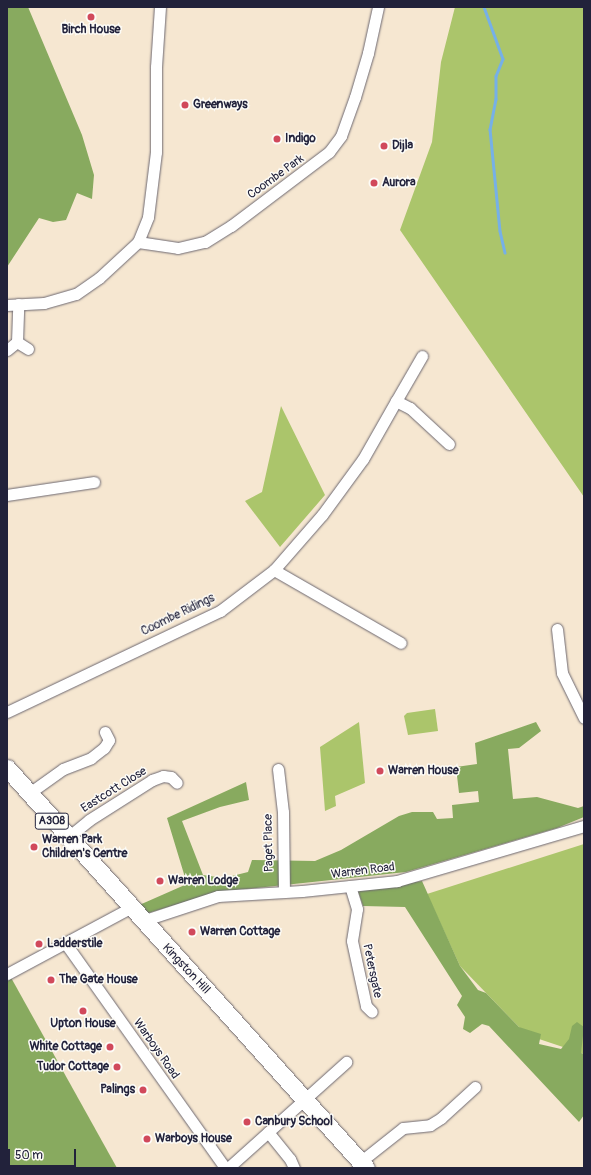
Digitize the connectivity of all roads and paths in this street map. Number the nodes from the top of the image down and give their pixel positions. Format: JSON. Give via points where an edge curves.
{"nodes":[{"id":1,"x":160,"y":7,"type":"edge"},
{"id":2,"x":378,"y":7,"type":"edge"},
{"id":3,"x":138,"y":242,"type":"junction"},
{"id":4,"x":12,"y":304,"type":"edge"},
{"id":5,"x":16,"y":342,"type":"junction"},
{"id":6,"x":28,"y":349,"type":"dead end"},
{"id":7,"x":7,"y":350,"type":"edge"},
{"id":8,"x":422,"y":356,"type":"dead end"},
{"id":9,"x":396,"y":401,"type":"junction"},
{"id":10,"x":449,"y":444,"type":"dead end"},
{"id":11,"x":94,"y":482,"type":"dead end"},
{"id":12,"x":7,"y":495,"type":"edge"},
{"id":13,"x":274,"y":570,"type":"junction"},
{"id":14,"x":557,"y":629,"type":"dead end"},
{"id":15,"x":401,"y":643,"type":"dead end"},
{"id":16,"x":7,"y":712,"type":"edge"},
{"id":17,"x":584,"y":718,"type":"edge"},
{"id":18,"x":105,"y":732,"type":"dead end"},
{"id":19,"x":7,"y":768,"type":"edge"},
{"id":20,"x":278,"y":769,"type":"dead end"},
{"id":21,"x":177,"y":783,"type":"dead end"},
{"id":22,"x":28,"y":794,"type":"junction"},
{"id":23,"x":584,"y":826,"type":"edge"},
{"id":24,"x":67,"y":838,"type":"junction"},
{"id":25,"x":350,"y":886,"type":"junction"},
{"id":26,"x":284,"y":892,"type":"junction"},
{"id":27,"x":130,"y":908,"type":"junction"},
{"id":28,"x":142,"y":921,"type":"junction"},
{"id":29,"x":66,"y":944,"type":"junction"},
{"id":30,"x":8,"y":974,"type":"edge"},
{"id":31,"x":372,"y":1012,"type":"dead end"},
{"id":32,"x":346,"y":1062,"type":"dead end"},
{"id":33,"x":475,"y":1087,"type":"dead end"},
{"id":34,"x":304,"y":1098,"type":"junction"},
{"id":35,"x":268,"y":1132,"type":"junction"},
{"id":36,"x":363,"y":1165,"type":"edge"},
{"id":37,"x":227,"y":1168,"type":"edge"},
{"id":38,"x":294,"y":1168,"type":"edge"}],
"edges":[{"from":1,"to":3,"type":"street","via":[[156,67],[156,152],[148,217]]},
{"from":2,"to":3,"type":"street","name":"Coombe Park","via":[[355,97],[340,136],[329,152],[231,226],[205,242],[178,248]]},
{"from":3,"to":4,"type":"street","via":[[99,278],[76,294],[44,302]]},
{"from":4,"to":5,"type":"street"},
{"from":5,"to":6,"type":"street"},
{"from":5,"to":7,"type":"street"},
{"from":8,"to":9,"type":"street","name":"Coombe Ridings"},
{"from":9,"to":10,"type":"street","via":[[410,408]]},
{"from":9,"to":13,"type":"street","name":"Coombe Ridings","via":[[363,459],[322,514]]},
{"from":11,"to":12,"type":"street"},
{"from":13,"to":15,"type":"street"},
{"from":13,"to":16,"type":"street","name":"Coombe Ridings","via":[[220,611]]},
{"from":14,"to":17,"type":"street","via":[[562,673]]},
{"from":18,"to":22,"type":"street","via":[[109,740],[104,748],[91,758],[63,769]]},
{"from":19,"to":22,"type":"main road","name":"Kingston Hill","number":"A308"},
{"from":20,"to":26,"type":"street","name":"Paget Place","via":[[283,812]]},
{"from":21,"to":24,"type":"street","name":"Eastcott Close","via":[[171,777],[163,776],[152,780],[89,820]]},
{"from":22,"to":24,"type":"main road","name":"Kingston Hill","number":"A308"},
{"from":23,"to":25,"type":"street","name":"Warren Road","via":[[423,875]]},
{"from":24,"to":27,"type":"main road","name":"Kingston Hill","number":"A308"},
{"from":25,"to":26,"type":"street","name":"Warren Road"},
{"from":25,"to":31,"type":"street","name":"Petersgate","via":[[357,909],[352,941],[366,1006]]},
{"from":26,"to":28,"type":"street","name":"Warren Road","via":[[218,896]]},
{"from":27,"to":28,"type":"main road","name":"Kingston Hill","number":"A308"},
{"from":27,"to":29,"type":"street"},
{"from":28,"to":34,"type":"main road","name":"Kingston Hill","number":"A308"},
{"from":29,"to":30,"type":"street"},
{"from":29,"to":37,"type":"street","name":"Warboys Road"},
{"from":32,"to":34,"type":"street"},
{"from":33,"to":36,"type":"street","via":[[430,1125],[403,1128]]},
{"from":34,"to":35,"type":"street"},
{"from":34,"to":36,"type":"main road","name":"Kingston Hill","number":"A308"},
{"from":35,"to":37,"type":"street"},
{"from":35,"to":38,"type":"street","via":[[290,1159]]}]}
